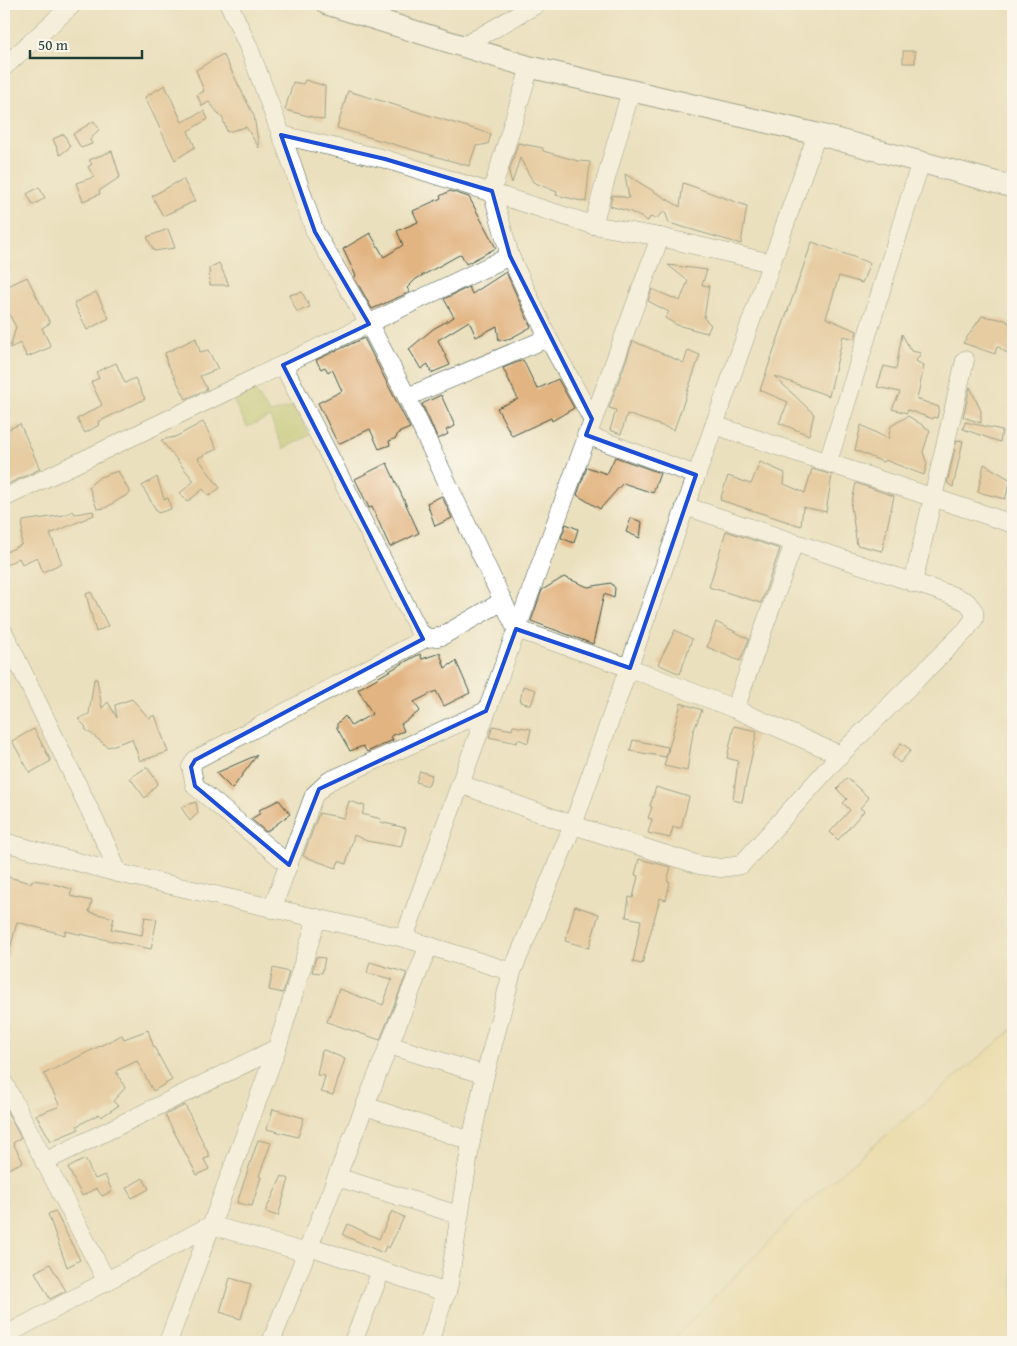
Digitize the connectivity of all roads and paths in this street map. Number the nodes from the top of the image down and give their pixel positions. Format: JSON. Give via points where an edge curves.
{"nodes":[{"id":1,"x":73,"y":4,"type":"edge"},
{"id":2,"x":229,"y":4,"type":"edge"},
{"id":3,"x":327,"y":4,"type":"edge"},
{"id":4,"x":537,"y":4,"type":"edge"},
{"id":5,"x":462,"y":47,"type":"junction"},
{"id":6,"x":4,"y":67,"type":"edge"},
{"id":7,"x":530,"y":67,"type":"junction"},
{"id":8,"x":631,"y":90,"type":"junction"},
{"id":9,"x":817,"y":134,"type":"junction"},
{"id":10,"x":281,"y":135,"type":"junction"},
{"id":11,"x":921,"y":161,"type":"junction"},
{"id":12,"x":1013,"y":187,"type":"edge"},
{"id":13,"x":492,"y":192,"type":"junction"},
{"id":14,"x":593,"y":225,"type":"junction"},
{"id":15,"x":660,"y":237,"type":"junction"},
{"id":16,"x":510,"y":256,"type":"junction"},
{"id":17,"x":771,"y":264,"type":"junction"},
{"id":18,"x":370,"y":324,"type":"junction"},
{"id":19,"x":548,"y":338,"type":"junction"},
{"id":20,"x":965,"y":360,"type":"dead end"},
{"id":21,"x":283,"y":365,"type":"junction"},
{"id":22,"x":407,"y":397,"type":"junction"},
{"id":23,"x":592,"y":419,"type":"junction"},
{"id":24,"x":714,"y":425,"type":"junction"},
{"id":25,"x":586,"y":435,"type":"junction"},
{"id":26,"x":828,"y":462,"type":"junction"},
{"id":27,"x":696,"y":475,"type":"junction"},
{"id":28,"x":933,"y":497,"type":"junction"},
{"id":29,"x":4,"y":498,"type":"edge"},
{"id":30,"x":685,"y":506,"type":"junction"},
{"id":31,"x":1013,"y":524,"type":"edge"},
{"id":32,"x":794,"y":543,"type":"junction"},
{"id":33,"x":913,"y":583,"type":"junction"},
{"id":34,"x":502,"y":601,"type":"junction"},
{"id":35,"x":516,"y":629,"type":"junction"},
{"id":36,"x":4,"y":633,"type":"edge"},
{"id":37,"x":426,"y":638,"type":"junction"},
{"id":38,"x":630,"y":668,"type":"junction"},
{"id":39,"x":735,"y":709,"type":"junction"},
{"id":40,"x":486,"y":711,"type":"junction"},
{"id":41,"x":840,"y":755,"type":"junction"},
{"id":42,"x":460,"y":784,"type":"junction"},
{"id":43,"x":573,"y":825,"type":"junction"},
{"id":44,"x":4,"y":842,"type":"edge"},
{"id":45,"x":289,"y":864,"type":"junction"},
{"id":46,"x":118,"y":873,"type":"junction"},
{"id":47,"x":272,"y":909,"type":"junction"},
{"id":48,"x":317,"y":918,"type":"junction"},
{"id":49,"x":404,"y":938,"type":"junction"},
{"id":50,"x":429,"y":945,"type":"junction"},
{"id":51,"x":512,"y":972,"type":"junction"},
{"id":52,"x":390,"y":1045,"type":"junction"},
{"id":53,"x":277,"y":1048,"type":"junction"},
{"id":54,"x":485,"y":1074,"type":"junction"},
{"id":55,"x":4,"y":1085,"type":"edge"},
{"id":56,"x":365,"y":1106,"type":"junction"},
{"id":57,"x":471,"y":1140,"type":"junction"},
{"id":58,"x":44,"y":1162,"type":"junction"},
{"id":59,"x":337,"y":1177,"type":"junction"},
{"id":60,"x":458,"y":1215,"type":"junction"},
{"id":61,"x":211,"y":1225,"type":"junction"},
{"id":62,"x":308,"y":1250,"type":"junction"},
{"id":63,"x":381,"y":1271,"type":"junction"},
{"id":64,"x":107,"y":1282,"type":"junction"},
{"id":65,"x":447,"y":1293,"type":"junction"},
{"id":66,"x":4,"y":1336,"type":"edge"},
{"id":67,"x":168,"y":1342,"type":"edge"},
{"id":68,"x":271,"y":1342,"type":"edge"},
{"id":69,"x":353,"y":1342,"type":"edge"},
{"id":70,"x":430,"y":1342,"type":"edge"}],
"edges":[{"from":1,"to":6,"type":"street"},
{"from":2,"to":10,"type":"street"},
{"from":3,"to":5,"type":"street"},
{"from":4,"to":5,"type":"street"},
{"from":5,"to":7,"type":"street"},
{"from":7,"to":8,"type":"street"},
{"from":7,"to":13,"type":"street"},
{"from":8,"to":9,"type":"street"},
{"from":8,"to":14,"type":"street"},
{"from":9,"to":11,"type":"street"},
{"from":9,"to":17,"type":"street"},
{"from":10,"to":13,"type":"street","via":[[385,160]]},
{"from":10,"to":18,"type":"street","via":[[315,232]]},
{"from":11,"to":12,"type":"street"},
{"from":11,"to":26,"type":"street"},
{"from":13,"to":14,"type":"street"},
{"from":13,"to":16,"type":"street"},
{"from":14,"to":15,"type":"street"},
{"from":15,"to":17,"type":"street"},
{"from":15,"to":23,"type":"street"},
{"from":16,"to":18,"type":"street"},
{"from":16,"to":19,"type":"street"},
{"from":17,"to":24,"type":"street"},
{"from":18,"to":21,"type":"street"},
{"from":18,"to":22,"type":"street"},
{"from":19,"to":22,"type":"street"},
{"from":19,"to":23,"type":"street"},
{"from":20,"to":28,"type":"street"},
{"from":21,"to":29,"type":"street"},
{"from":21,"to":37,"type":"street","via":[[419,632]]},
{"from":22,"to":34,"type":"street"},
{"from":23,"to":25,"type":"street"},
{"from":24,"to":26,"type":"street"},
{"from":24,"to":27,"type":"street"},
{"from":25,"to":27,"type":"street"},
{"from":25,"to":35,"type":"street"},
{"from":26,"to":28,"type":"street"},
{"from":27,"to":30,"type":"street"},
{"from":28,"to":31,"type":"street"},
{"from":28,"to":33,"type":"street"},
{"from":30,"to":32,"type":"street"},
{"from":30,"to":38,"type":"street"},
{"from":32,"to":33,"type":"street"},
{"from":32,"to":39,"type":"street"},
{"from":33,"to":41,"type":"street","via":[[967,602],[974,611],[974,619]]},
{"from":34,"to":35,"type":"street"},
{"from":34,"to":37,"type":"street","via":[[442,636]]},
{"from":35,"to":38,"type":"street"},
{"from":35,"to":40,"type":"street"},
{"from":36,"to":46,"type":"street"},
{"from":37,"to":45,"type":"street","via":[[195,760],[191,767],[196,786]]},
{"from":38,"to":39,"type":"street"},
{"from":38,"to":43,"type":"street"},
{"from":39,"to":41,"type":"street"},
{"from":40,"to":42,"type":"street"},
{"from":40,"to":45,"type":"street","via":[[329,781],[314,795]]},
{"from":41,"to":43,"type":"street","via":[[741,865],[731,868],[710,868]]},
{"from":42,"to":43,"type":"street"},
{"from":42,"to":49,"type":"street"},
{"from":43,"to":51,"type":"street"},
{"from":44,"to":46,"type":"street"},
{"from":45,"to":47,"type":"street"},
{"from":46,"to":47,"type":"street"},
{"from":47,"to":48,"type":"street"},
{"from":48,"to":49,"type":"street"},
{"from":48,"to":53,"type":"street"},
{"from":49,"to":50,"type":"street"},
{"from":50,"to":51,"type":"street"},
{"from":50,"to":52,"type":"street"},
{"from":51,"to":54,"type":"street"},
{"from":52,"to":54,"type":"street"},
{"from":52,"to":56,"type":"street"},
{"from":53,"to":58,"type":"street"},
{"from":53,"to":61,"type":"street"},
{"from":54,"to":57,"type":"street"},
{"from":55,"to":58,"type":"street"},
{"from":56,"to":57,"type":"street"},
{"from":56,"to":59,"type":"street"},
{"from":57,"to":60,"type":"street"},
{"from":58,"to":64,"type":"street"},
{"from":59,"to":60,"type":"street"},
{"from":59,"to":62,"type":"street"},
{"from":60,"to":65,"type":"street"},
{"from":61,"to":62,"type":"street"},
{"from":61,"to":64,"type":"street"},
{"from":61,"to":67,"type":"street"},
{"from":62,"to":63,"type":"street"},
{"from":62,"to":68,"type":"street"},
{"from":63,"to":65,"type":"street"},
{"from":63,"to":69,"type":"street"},
{"from":64,"to":66,"type":"street"},
{"from":65,"to":70,"type":"street"}]}
